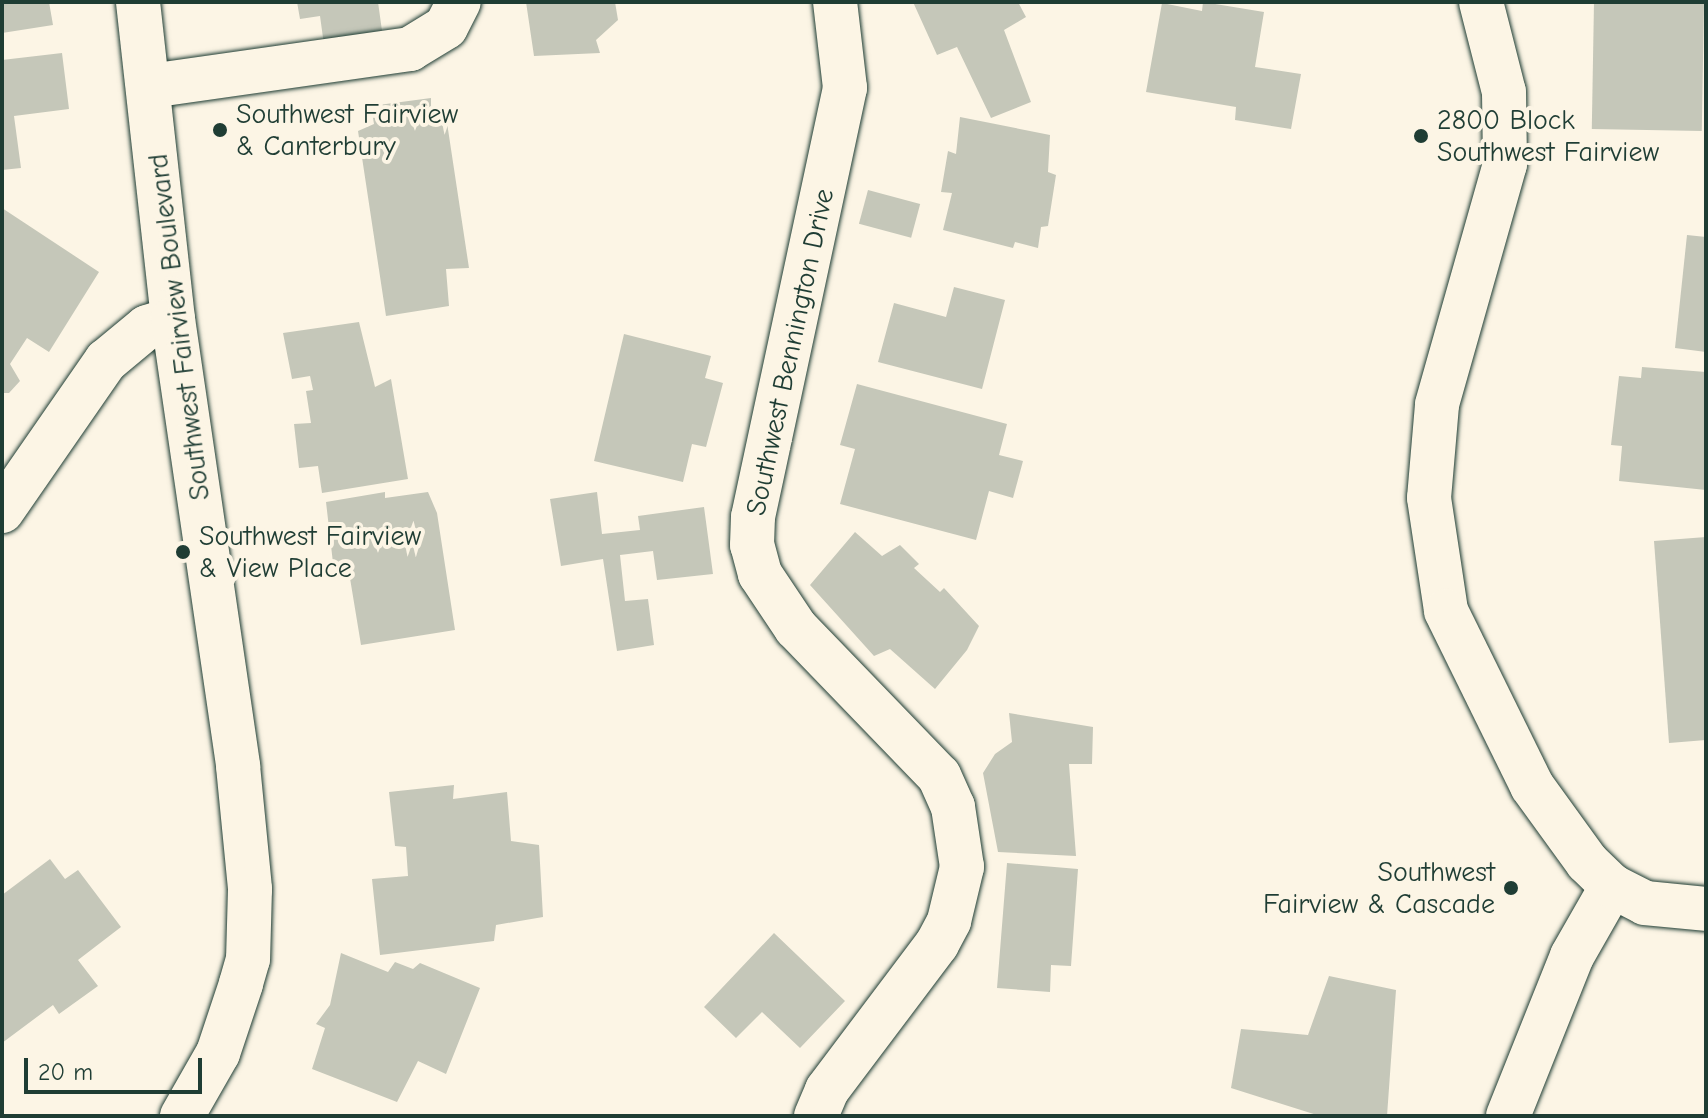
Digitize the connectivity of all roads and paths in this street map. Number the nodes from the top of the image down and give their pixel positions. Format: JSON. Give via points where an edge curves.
{"nodes":[{"id":1,"x":138,"y":2,"type":"edge"},
{"id":2,"x":459,"y":2,"type":"edge"},
{"id":3,"x":835,"y":2,"type":"edge"},
{"id":4,"x":1481,"y":2,"type":"edge"},
{"id":5,"x":150,"y":86,"type":"junction"},
{"id":6,"x":173,"y":319,"type":"junction"},
{"id":7,"x":2,"y":511,"type":"edge"},
{"id":8,"x":1612,"y":886,"type":"junction"},
{"id":9,"x":1706,"y":909,"type":"edge"},
{"id":10,"x":182,"y":1116,"type":"edge"},
{"id":11,"x":816,"y":1116,"type":"edge"},
{"id":12,"x":1508,"y":1116,"type":"edge"}],
"edges":[{"from":1,"to":5,"type":"street","name":"Southwest Fairview Boulevard"},
{"from":2,"to":5,"type":"street","via":[[446,27],[431,41],[410,49]]},
{"from":3,"to":11,"type":"street","name":"Southwest Bennington Drive","via":[[845,88],[753,517],[752,545],[760,574],[796,628],[939,776],[953,807],[962,867],[949,921],[937,944],[827,1090]]},
{"from":4,"to":8,"type":"street","via":[[1504,92],[1505,164],[1437,405],[1429,498],[1434,555],[1446,611],[1513,750],[1560,827]]},
{"from":5,"to":6,"type":"street","name":"Southwest Fairview Boulevard"},
{"from":6,"to":7,"type":"street","via":[[147,327],[106,361]]},
{"from":6,"to":10,"type":"street","name":"Southwest Fairview Boulevard","via":[[238,766],[250,889],[248,959],[241,984],[218,1053]]},
{"from":8,"to":9,"type":"street","via":[[1645,903]]},
{"from":8,"to":12,"type":"street","via":[[1572,956]]}]}
